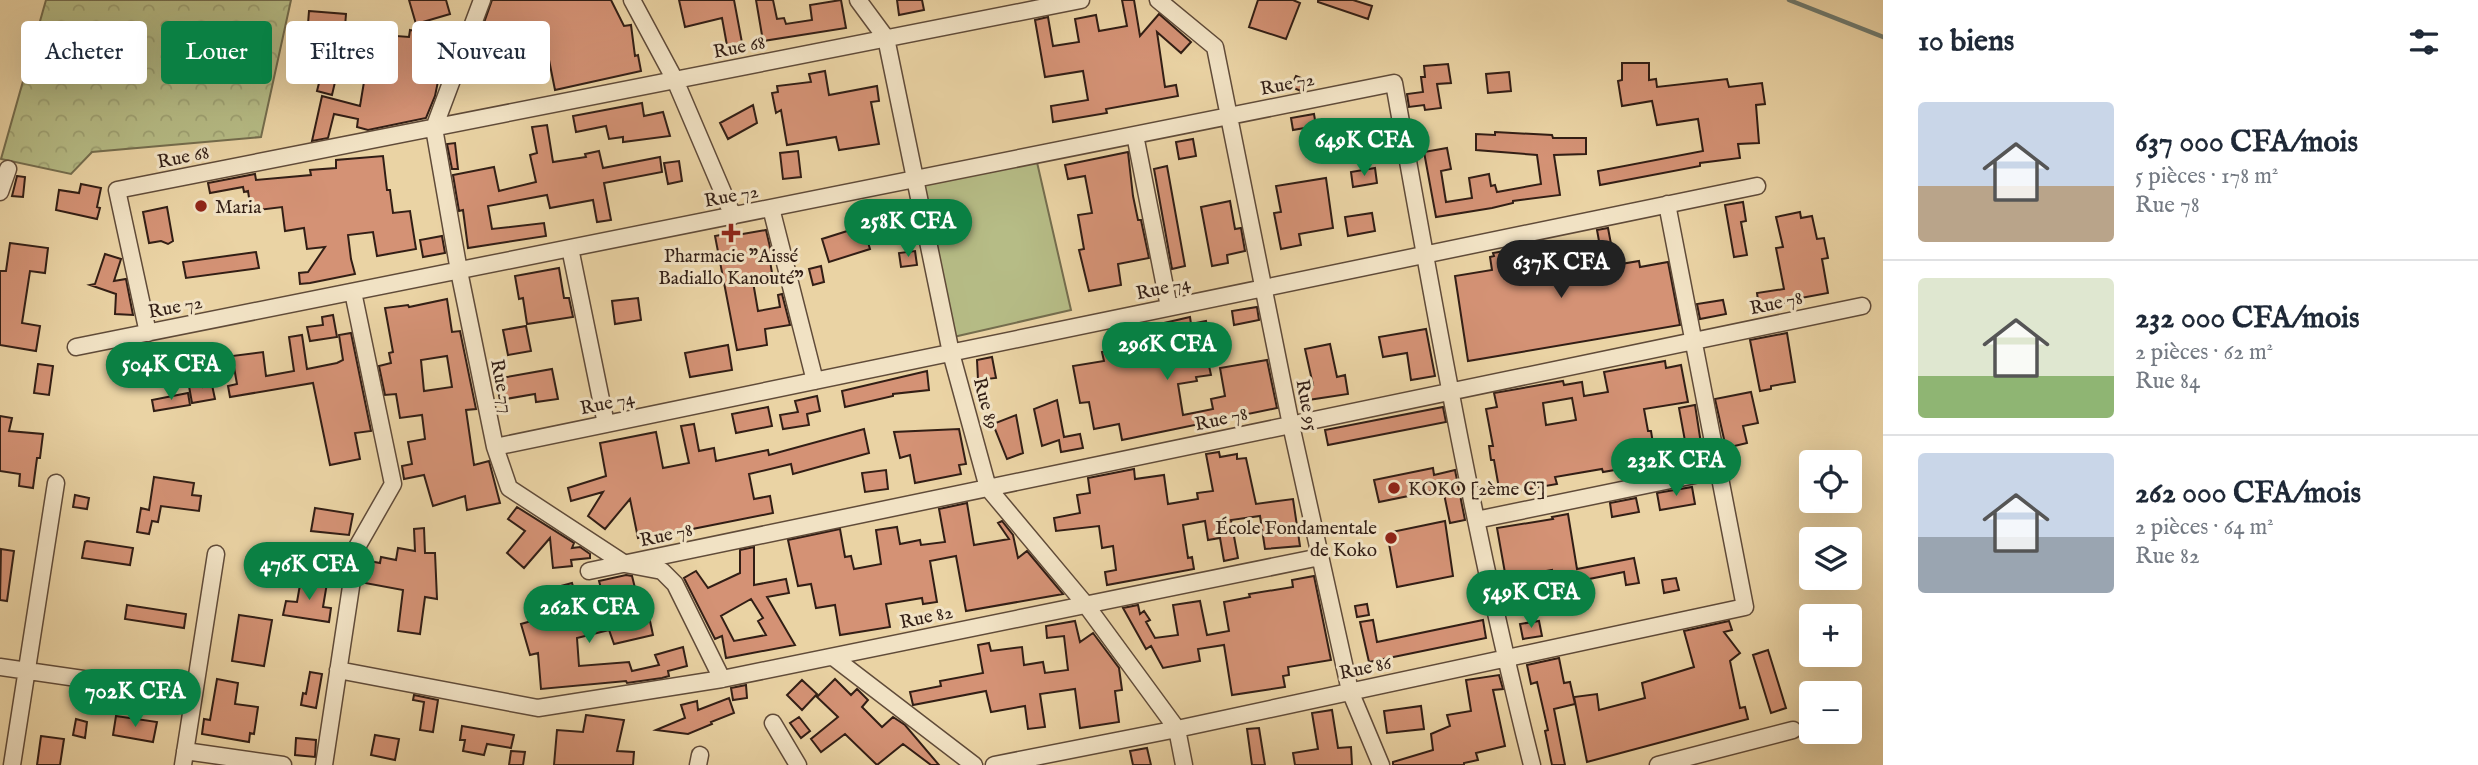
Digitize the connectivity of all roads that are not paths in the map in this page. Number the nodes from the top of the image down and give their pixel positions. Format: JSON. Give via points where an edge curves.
{"nodes":[{"id":1,"x":482,"y":0,"type":"edge"},
{"id":2,"x":632,"y":0,"type":"edge"},
{"id":3,"x":858,"y":0,"type":"edge"},
{"id":4,"x":1081,"y":0,"type":"edge"},
{"id":5,"x":1158,"y":0,"type":"edge"},
{"id":6,"x":886,"y":38,"type":"junction"},
{"id":7,"x":675,"y":80,"type":"junction"},
{"id":8,"x":1230,"y":116,"type":"junction"},
{"id":9,"x":434,"y":128,"type":"junction"},
{"id":10,"x":1135,"y":135,"type":"junction"},
{"id":11,"x":8,"y":169,"type":"dead end"},
{"id":12,"x":915,"y":179,"type":"junction"},
{"id":13,"x":1757,"y":186,"type":"dead end"},
{"id":14,"x":0,"y":192,"type":"edge"},
{"id":15,"x":1667,"y":204,"type":"junction"},
{"id":16,"x":771,"y":208,"type":"junction"},
{"id":17,"x":733,"y":216,"type":"junction"},
{"id":18,"x":570,"y":248,"type":"junction"},
{"id":19,"x":1425,"y":254,"type":"junction"},
{"id":20,"x":459,"y":271,"type":"junction"},
{"id":21,"x":1264,"y":288,"type":"junction"},
{"id":22,"x":353,"y":292,"type":"junction"},
{"id":23,"x":1861,"y":306,"type":"dead end"},
{"id":24,"x":1169,"y":307,"type":"junction"},
{"id":25,"x":148,"y":333,"type":"junction"},
{"id":26,"x":1693,"y":341,"type":"junction"},
{"id":27,"x":76,"y":347,"type":"dead end"},
{"id":28,"x":951,"y":353,"type":"junction"},
{"id":29,"x":814,"y":381,"type":"junction"},
{"id":30,"x":1450,"y":392,"type":"junction"},
{"id":31,"x":606,"y":424,"type":"junction"},
{"id":32,"x":1290,"y":425,"type":"junction"},
{"id":33,"x":495,"y":447,"type":"junction"},
{"id":34,"x":1719,"y":470,"type":"junction"},
{"id":35,"x":56,"y":483,"type":"dead end"},
{"id":36,"x":988,"y":488,"type":"junction"},
{"id":37,"x":1476,"y":520,"type":"junction"},
{"id":38,"x":216,"y":554,"type":"dead end"},
{"id":39,"x":1320,"y":557,"type":"junction"},
{"id":40,"x":625,"y":564,"type":"junction"},
{"id":41,"x":589,"y":571,"type":"dead end"},
{"id":42,"x":1086,"y":605,"type":"junction"},
{"id":43,"x":833,"y":657,"type":"junction"},
{"id":44,"x":1505,"y":658,"type":"junction"},
{"id":45,"x":0,"y":667,"type":"edge"},
{"id":46,"x":338,"y":670,"type":"junction"},
{"id":47,"x":27,"y":671,"type":"junction"},
{"id":48,"x":722,"y":680,"type":"junction"},
{"id":49,"x":1350,"y":691,"type":"junction"},
{"id":50,"x":194,"y":695,"type":"junction"},
{"id":51,"x":774,"y":723,"type":"dead end"},
{"id":52,"x":1177,"y":729,"type":"junction"},
{"id":53,"x":1793,"y":730,"type":"dead end"},
{"id":54,"x":184,"y":758,"type":"edge"},
{"id":55,"x":12,"y":765,"type":"edge"},
{"id":56,"x":283,"y":765,"type":"edge"},
{"id":57,"x":324,"y":765,"type":"edge"},
{"id":58,"x":798,"y":765,"type":"edge"},
{"id":59,"x":974,"y":765,"type":"edge"},
{"id":60,"x":994,"y":765,"type":"edge"},
{"id":61,"x":1184,"y":765,"type":"edge"},
{"id":62,"x":1381,"y":765,"type":"edge"},
{"id":63,"x":1532,"y":765,"type":"edge"},
{"id":64,"x":1658,"y":765,"type":"edge"}],
"edges":[{"from":1,"to":9,"type":"street"},
{"from":2,"to":7,"type":"street"},
{"from":3,"to":6,"type":"street","name":"Rue 89"},
{"from":4,"to":6,"type":"street","name":"Rue 68"},
{"from":5,"to":8,"type":"street","name":"Rue 95","via":[[1215,47]]},
{"from":6,"to":7,"type":"street","name":"Rue 68"},
{"from":6,"to":12,"type":"street","name":"Rue 89"},
{"from":7,"to":9,"type":"street","name":"Rue 68"},
{"from":7,"to":17,"type":"street"},
{"from":8,"to":10,"type":"street","name":"Rue 72"},
{"from":8,"to":19,"type":"street","name":"Rue 72","via":[[1394,83]]},
{"from":8,"to":21,"type":"street","name":"Rue 95"},
{"from":9,"to":20,"type":"street","name":"Rue 77"},
{"from":9,"to":25,"type":"street","name":"Rue 68","via":[[117,190]]},
{"from":10,"to":12,"type":"street","name":"Rue 72"},
{"from":10,"to":24,"type":"street"},
{"from":11,"to":14,"type":"street"},
{"from":12,"to":16,"type":"street","name":"Rue 72"},
{"from":12,"to":28,"type":"street","name":"Rue 89"},
{"from":13,"to":15,"type":"street","name":"Rue 74"},
{"from":15,"to":19,"type":"street","name":"Rue 74"},
{"from":15,"to":26,"type":"street"},
{"from":16,"to":17,"type":"street","name":"Rue 72"},
{"from":16,"to":29,"type":"street"},
{"from":17,"to":18,"type":"street","name":"Rue 72"},
{"from":18,"to":20,"type":"street","name":"Rue 72"},
{"from":18,"to":31,"type":"street"},
{"from":19,"to":21,"type":"street","name":"Rue 74"},
{"from":19,"to":30,"type":"street"},
{"from":20,"to":22,"type":"street","name":"Rue 72"},
{"from":20,"to":33,"type":"street","name":"Rue 77"},
{"from":21,"to":24,"type":"street","name":"Rue 74"},
{"from":21,"to":32,"type":"street","name":"Rue 95"},
{"from":22,"to":25,"type":"street","name":"Rue 72"},
{"from":22,"to":46,"type":"street","via":[[393,484],[357,547]]},
{"from":23,"to":26,"type":"street","name":"Rue 78"},
{"from":24,"to":28,"type":"street","name":"Rue 74"},
{"from":25,"to":27,"type":"street","name":"Rue 72"},
{"from":26,"to":30,"type":"street","name":"Rue 78"},
{"from":26,"to":34,"type":"street"},
{"from":28,"to":29,"type":"street","name":"Rue 74"},
{"from":28,"to":36,"type":"street","name":"Rue 89"},
{"from":29,"to":31,"type":"street","name":"Rue 74"},
{"from":30,"to":32,"type":"street","name":"Rue 78"},
{"from":30,"to":37,"type":"street"},
{"from":31,"to":33,"type":"street","name":"Rue 74"},
{"from":32,"to":36,"type":"street","name":"Rue 78"},
{"from":32,"to":39,"type":"street","name":"Rue 95"},
{"from":33,"to":40,"type":"street","name":"Rue 77","via":[[509,488]]},
{"from":34,"to":37,"type":"street"},
{"from":34,"to":44,"type":"street","name":"Rue 86","via":[[1745,607]]},
{"from":35,"to":47,"type":"street"},
{"from":36,"to":40,"type":"street","name":"Rue 78"},
{"from":36,"to":42,"type":"street","name":"Rue 89"},
{"from":37,"to":44,"type":"street"},
{"from":38,"to":50,"type":"street"},
{"from":39,"to":42,"type":"street","name":"Rue 82"},
{"from":39,"to":49,"type":"street","name":"Rue 95"},
{"from":40,"to":41,"type":"street","name":"Rue 78"},
{"from":40,"to":48,"type":"street","name":"Rue 77","via":[[662,571],[675,584]]},
{"from":42,"to":43,"type":"street","name":"Rue 82"},
{"from":42,"to":52,"type":"street","name":"Rue 89"},
{"from":43,"to":48,"type":"street","name":"Rue 82"},
{"from":43,"to":59,"type":"street"},
{"from":44,"to":49,"type":"street","name":"Rue 86"},
{"from":44,"to":63,"type":"street"},
{"from":45,"to":47,"type":"street"},
{"from":46,"to":48,"type":"street","name":"Rue 82","via":[[538,708]]},
{"from":46,"to":57,"type":"street"},
{"from":47,"to":50,"type":"street"},
{"from":47,"to":55,"type":"street"},
{"from":49,"to":52,"type":"street","name":"Rue 86"},
{"from":49,"to":62,"type":"street","name":"Rue 95"},
{"from":50,"to":54,"type":"street"},
{"from":51,"to":58,"type":"street"},
{"from":52,"to":60,"type":"street","name":"Rue 86"},
{"from":52,"to":61,"type":"street","name":"Rue 89"},
{"from":53,"to":64,"type":"street"},
{"from":54,"to":56,"type":"street"}]}
